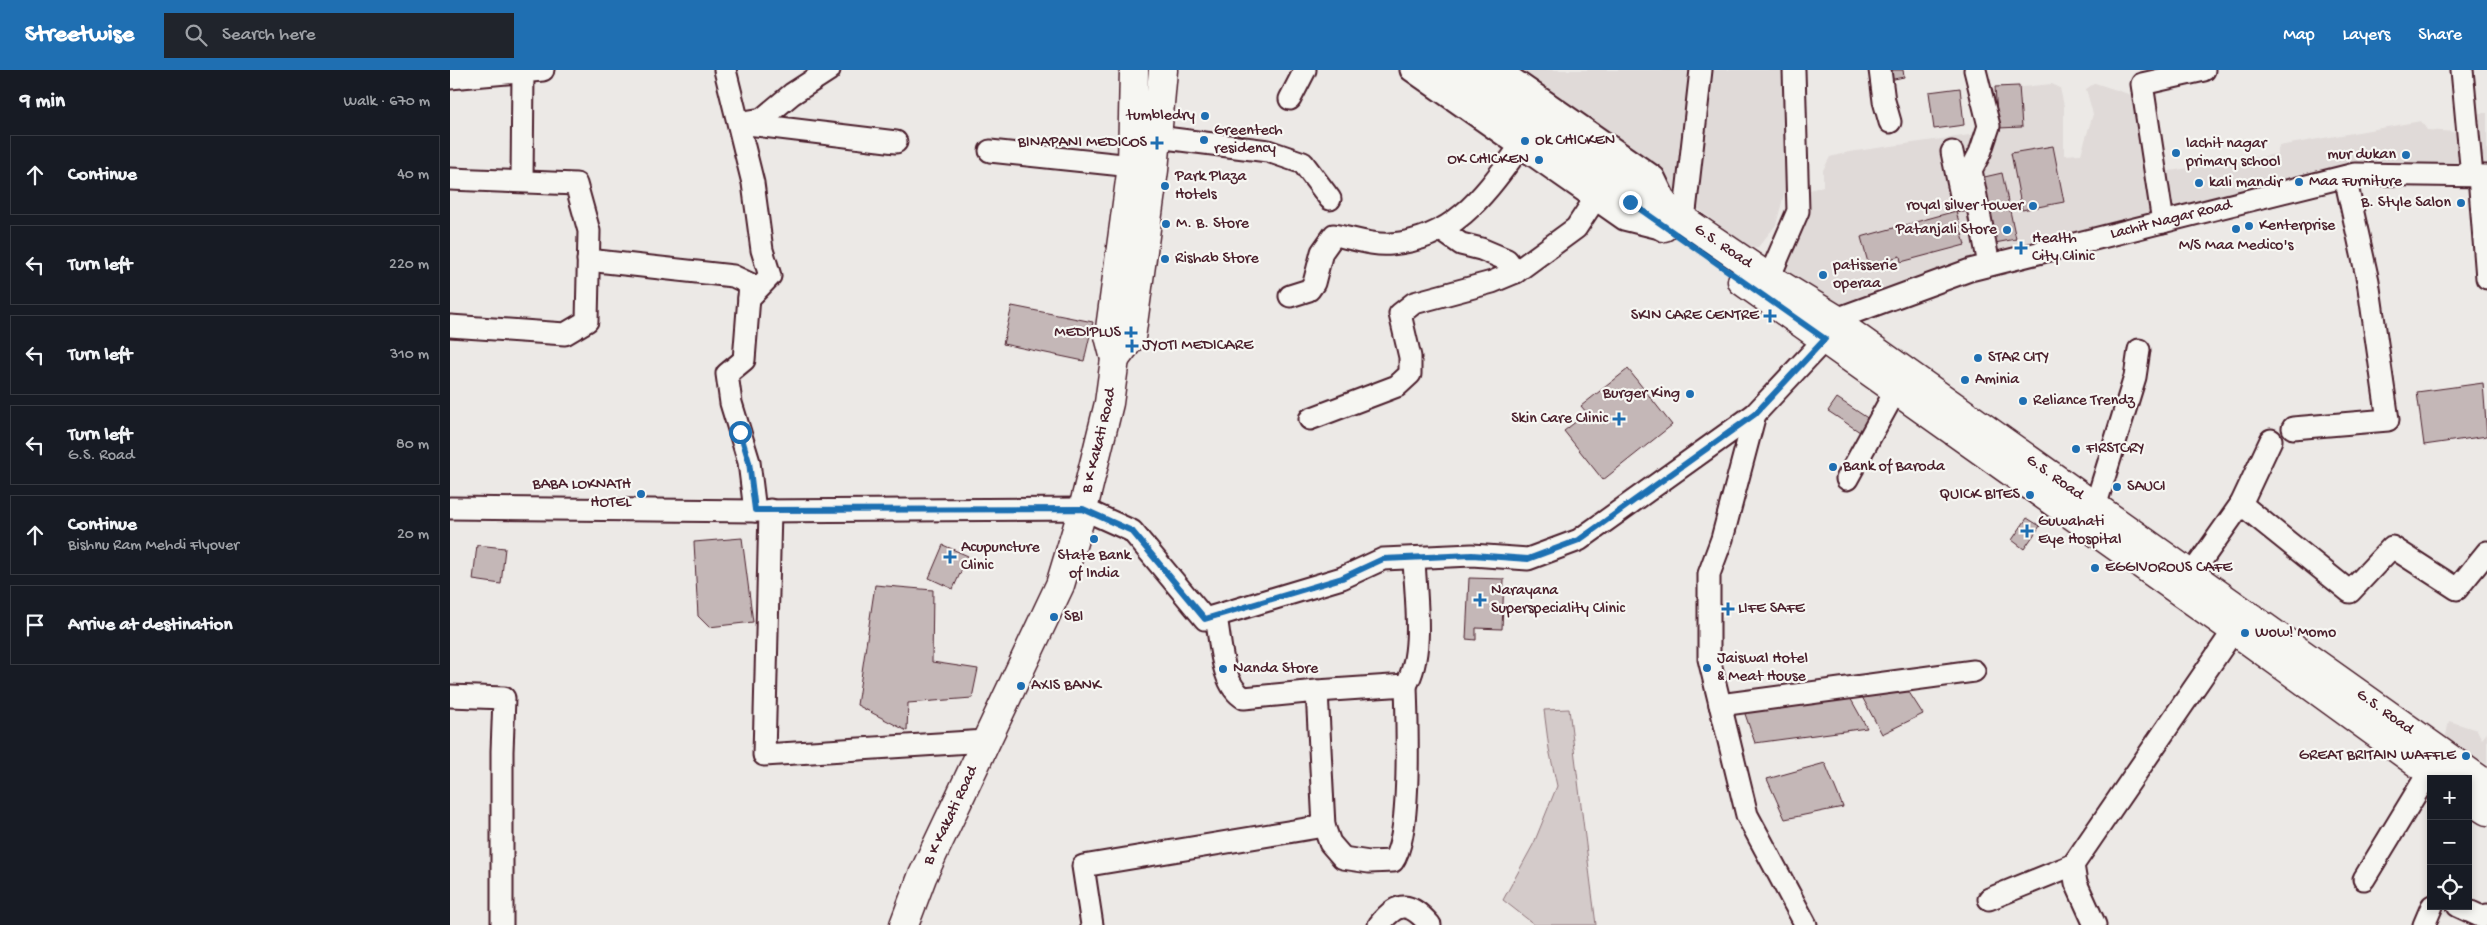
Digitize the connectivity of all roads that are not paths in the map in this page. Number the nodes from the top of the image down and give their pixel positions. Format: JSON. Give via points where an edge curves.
{"nodes":[{"id":1,"x":726,"y":70,"type":"edge"},
{"id":2,"x":829,"y":70,"type":"edge"},
{"id":3,"x":1134,"y":70,"type":"edge"},
{"id":4,"x":1163,"y":70,"type":"edge"},
{"id":5,"x":1305,"y":70,"type":"edge"},
{"id":6,"x":1411,"y":70,"type":"edge"},
{"id":7,"x":1438,"y":70,"type":"edge"},
{"id":8,"x":1474,"y":70,"type":"edge"},
{"id":9,"x":1500,"y":70,"type":"edge"},
{"id":10,"x":1701,"y":70,"type":"edge"},
{"id":11,"x":1794,"y":70,"type":"edge"},
{"id":12,"x":1880,"y":70,"type":"edge"},
{"id":13,"x":1975,"y":70,"type":"edge"},
{"id":14,"x":2204,"y":70,"type":"edge"},
{"id":15,"x":2462,"y":70,"type":"edge"},
{"id":16,"x":533,"y":71,"type":"edge"},
{"id":17,"x":450,"y":78,"type":"edge"},
{"id":18,"x":1290,"y":99,"type":"dead end"},
{"id":19,"x":1890,"y":122,"type":"dead end"},
{"id":20,"x":739,"y":123,"type":"junction"},
{"id":21,"x":1157,"y":137,"type":"junction"},
{"id":22,"x":896,"y":142,"type":"dead end"},
{"id":23,"x":1520,"y":147,"type":"junction"},
{"id":24,"x":990,"y":151,"type":"dead end"},
{"id":25,"x":1952,"y":152,"type":"dead end"},
{"id":26,"x":1132,"y":166,"type":"junction"},
{"id":27,"x":2479,"y":176,"type":"edge"},
{"id":28,"x":2345,"y":177,"type":"junction"},
{"id":29,"x":450,"y":179,"type":"edge"},
{"id":30,"x":522,"y":181,"type":"junction"},
{"id":31,"x":1635,"y":195,"type":"junction"},
{"id":32,"x":1330,"y":199,"type":"dead end"},
{"id":33,"x":1595,"y":200,"type":"junction"},
{"id":34,"x":1674,"y":220,"type":"junction"},
{"id":35,"x":2163,"y":222,"type":"junction"},
{"id":36,"x":1441,"y":230,"type":"junction"},
{"id":37,"x":588,"y":260,"type":"junction"},
{"id":38,"x":1983,"y":267,"type":"junction"},
{"id":39,"x":1516,"y":272,"type":"junction"},
{"id":40,"x":1769,"y":278,"type":"junction"},
{"id":41,"x":2487,"y":278,"type":"edge"},
{"id":42,"x":1290,"y":296,"type":"dead end"},
{"id":43,"x":749,"y":298,"type":"junction"},
{"id":44,"x":450,"y":326,"type":"edge"},
{"id":45,"x":1830,"y":329,"type":"junction"},
{"id":46,"x":2139,"y":350,"type":"dead end"},
{"id":47,"x":1114,"y":359,"type":"junction"},
{"id":48,"x":1896,"y":390,"type":"junction"},
{"id":49,"x":1755,"y":414,"type":"junction"},
{"id":50,"x":1310,"y":419,"type":"dead end"},
{"id":51,"x":2293,"y":428,"type":"dead end"},
{"id":52,"x":2271,"y":440,"type":"dead end"},
{"id":53,"x":1847,"y":479,"type":"dead end"},
{"id":54,"x":2241,"y":504,"type":"junction"},
{"id":55,"x":2095,"y":506,"type":"junction"},
{"id":56,"x":450,"y":508,"type":"edge"},
{"id":57,"x":1083,"y":509,"type":"junction"},
{"id":58,"x":762,"y":510,"type":"junction"},
{"id":59,"x":2487,"y":552,"type":"edge"},
{"id":60,"x":1414,"y":558,"type":"junction"},
{"id":61,"x":2191,"y":574,"type":"junction"},
{"id":62,"x":1216,"y":617,"type":"junction"},
{"id":63,"x":2234,"y":630,"type":"junction"},
{"id":64,"x":1974,"y":671,"type":"dead end"},
{"id":65,"x":1406,"y":685,"type":"junction"},
{"id":66,"x":1317,"y":690,"type":"junction"},
{"id":67,"x":450,"y":696,"type":"edge"},
{"id":68,"x":1720,"y":705,"type":"junction"},
{"id":69,"x":986,"y":741,"type":"junction"},
{"id":70,"x":2433,"y":775,"type":"edge"},
{"id":71,"x":2487,"y":785,"type":"edge"},
{"id":72,"x":2427,"y":786,"type":"edge"},
{"id":73,"x":2472,"y":802,"type":"edge"},
{"id":74,"x":2487,"y":811,"type":"edge"},
{"id":75,"x":1324,"y":826,"type":"junction"},
{"id":76,"x":2073,"y":865,"type":"junction"},
{"id":77,"x":2364,"y":879,"type":"dead end"},
{"id":78,"x":1989,"y":899,"type":"dead end"},
{"id":79,"x":2430,"y":910,"type":"edge"},
{"id":80,"x":2467,"y":910,"type":"edge"},
{"id":81,"x":2487,"y":915,"type":"edge"},
{"id":82,"x":502,"y":925,"type":"edge"},
{"id":83,"x":904,"y":925,"type":"edge"},
{"id":84,"x":1092,"y":925,"type":"edge"},
{"id":85,"x":1379,"y":925,"type":"edge"},
{"id":86,"x":1430,"y":925,"type":"edge"},
{"id":87,"x":1806,"y":925,"type":"edge"},
{"id":88,"x":2095,"y":925,"type":"edge"},
{"id":89,"x":2424,"y":925,"type":"edge"}],
"edges":[{"from":1,"to":20,"type":"street"},
{"from":2,"to":20,"type":"street","via":[[762,119]]},
{"from":3,"to":26,"type":"main road","name":"B K Kakati Road"},
{"from":4,"to":21,"type":"main road"},
{"from":5,"to":18,"type":"street"},
{"from":6,"to":23,"type":"street"},
{"from":7,"to":31,"type":"main road"},
{"from":8,"to":31,"type":"main road"},
{"from":9,"to":34,"type":"street","via":[[1654,177]]},
{"from":10,"to":34,"type":"street"},
{"from":11,"to":40,"type":"street","via":[[1798,211]]},
{"from":12,"to":19,"type":"street"},
{"from":13,"to":38,"type":"street","via":[[1989,126],[1971,170]]},
{"from":14,"to":35,"type":"street","via":[[2142,84]]},
{"from":15,"to":27,"type":"street"},
{"from":16,"to":17,"type":"street"},
{"from":16,"to":30,"type":"street"},
{"from":20,"to":22,"type":"street"},
{"from":20,"to":43,"type":"street","via":[[762,250],[770,276]]},
{"from":21,"to":32,"type":"street","via":[[1268,151],[1303,163]]},
{"from":21,"to":47,"type":"main road","via":[[1131,338]]},
{"from":23,"to":33,"type":"street"},
{"from":23,"to":36,"type":"street","via":[[1467,213]]},
{"from":24,"to":26,"type":"street"},
{"from":25,"to":38,"type":"street"},
{"from":26,"to":47,"type":"main road","name":"B K Kakati Road","via":[[1109,336]]},
{"from":27,"to":28,"type":"street","name":"Lachit Nagar Road","via":[[2355,174]]},
{"from":27,"to":41,"type":"street"},
{"from":28,"to":35,"type":"street","name":"Lachit Nagar Road"},
{"from":28,"to":51,"type":"street","via":[[2368,281],[2388,420]]},
{"from":29,"to":30,"type":"street"},
{"from":30,"to":37,"type":"street","via":[[576,184],[589,231]]},
{"from":31,"to":34,"type":"main road"},
{"from":33,"to":34,"type":"street","via":[[1624,219]]},
{"from":33,"to":39,"type":"street","via":[[1576,228]]},
{"from":34,"to":40,"type":"main road","name":"G.S. Road"},
{"from":34,"to":45,"type":"main road","name":"G.S. Road"},
{"from":35,"to":38,"type":"street","name":"Lachit Nagar Road"},
{"from":36,"to":39,"type":"street","via":[[1461,244],[1507,260]]},
{"from":36,"to":42,"type":"street","via":[[1431,237],[1389,245],[1334,235],[1322,252],[1309,290]]},
{"from":37,"to":43,"type":"street","via":[[734,276],[750,284]]},
{"from":37,"to":44,"type":"street","via":[[587,321],[564,334]]},
{"from":38,"to":45,"type":"street","name":"Lachit Nagar Road"},
{"from":39,"to":50,"type":"street","via":[[1492,282],[1414,303],[1400,314],[1410,357],[1410,374],[1397,386]]},
{"from":40,"to":45,"type":"main road","name":"G.S. Road"},
{"from":43,"to":58,"type":"street","via":[[744,360],[727,374],[731,403]]},
{"from":45,"to":48,"type":"main road","name":"G.S. Road"},
{"from":45,"to":49,"type":"street"},
{"from":45,"to":55,"type":"main road","name":"G.S. Road","via":[[1845,329]]},
{"from":46,"to":55,"type":"street","via":[[2135,378]]},
{"from":47,"to":57,"type":"main road","name":"B K Kakati Road","via":[[1109,403]]},
{"from":48,"to":53,"type":"street"},
{"from":48,"to":63,"type":"main road","name":"G.S. Road"},
{"from":49,"to":60,"type":"street","via":[[1579,540],[1528,559],[1472,555]]},
{"from":49,"to":68,"type":"street","via":[[1722,539],[1709,574],[1709,659]]},
{"from":52,"to":54,"type":"street"},
{"from":54,"to":59,"type":"street","via":[[2350,592],[2392,548],[2457,589]]},
{"from":54,"to":61,"type":"street"},
{"from":55,"to":61,"type":"main road","name":"G.S. Road"},
{"from":56,"to":58,"type":"street"},
{"from":57,"to":58,"type":"street"},
{"from":57,"to":62,"type":"street","via":[[1132,531],[1205,619]]},
{"from":57,"to":69,"type":"main road","name":"B K Kakati Road","via":[[1060,585]]},
{"from":58,"to":69,"type":"street","via":[[764,754]]},
{"from":60,"to":62,"type":"street","via":[[1383,559],[1342,578]]},
{"from":60,"to":65,"type":"street","via":[[1417,653],[1412,676]]},
{"from":61,"to":71,"type":"main road","name":"G.S. Road"},
{"from":62,"to":66,"type":"street","via":[[1228,682],[1236,693],[1244,698]]},
{"from":63,"to":70,"type":"main road","name":"G.S. Road"},
{"from":63,"to":76,"type":"street"},
{"from":64,"to":68,"type":"street"},
{"from":65,"to":66,"type":"street"},
{"from":65,"to":75,"type":"street","via":[[1404,825],[1399,852],[1392,861],[1342,858],[1330,843]]},
{"from":66,"to":75,"type":"street"},
{"from":67,"to":82,"type":"street","via":[[504,698]]},
{"from":68,"to":87,"type":"street","via":[[1747,815]]},
{"from":69,"to":83,"type":"main road","name":"B K Kakati Road","via":[[922,877]]},
{"from":72,"to":77,"type":"street"},
{"from":73,"to":74,"type":"main road"},
{"from":75,"to":84,"type":"street","via":[[1083,866]]},
{"from":76,"to":78,"type":"street"},
{"from":76,"to":88,"type":"street","via":[[2076,883]]},
{"from":79,"to":89,"type":"street"},
{"from":80,"to":81,"type":"street","via":[[2482,917]]},
{"from":85,"to":86,"type":"street","via":[[1390,911],[1405,907],[1417,910]]}]}
